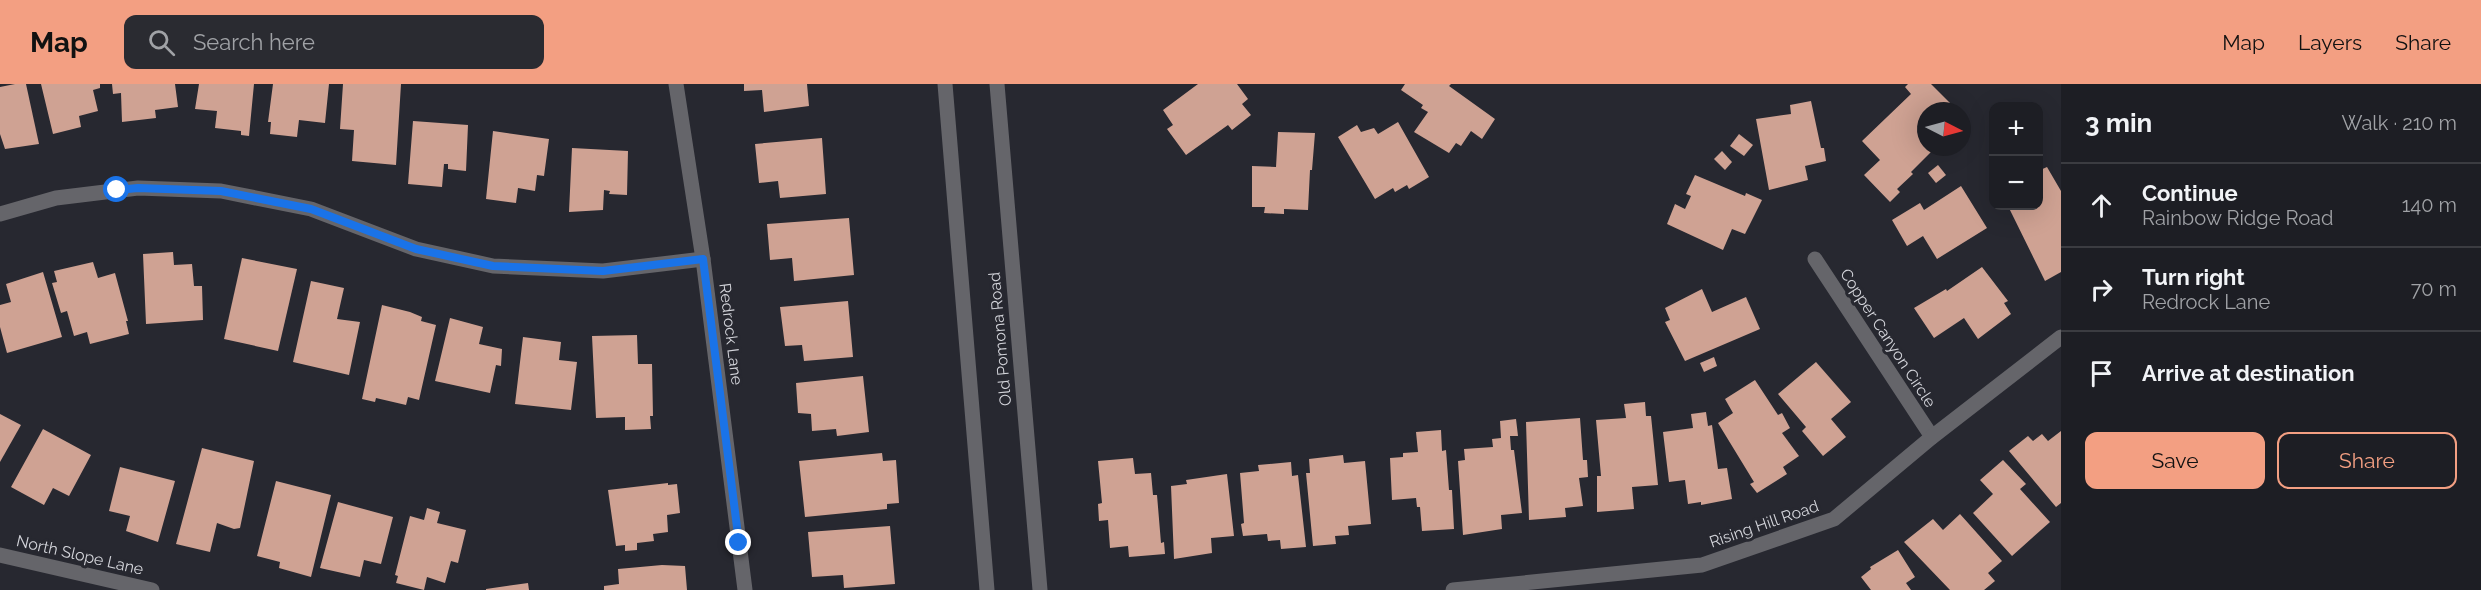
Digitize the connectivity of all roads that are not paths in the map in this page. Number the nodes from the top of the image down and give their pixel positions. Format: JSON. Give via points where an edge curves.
{"nodes":[{"id":1,"x":676,"y":84,"type":"edge"},
{"id":2,"x":945,"y":84,"type":"edge"},
{"id":3,"x":997,"y":84,"type":"edge"},
{"id":4,"x":0,"y":214,"type":"edge"},
{"id":5,"x":703,"y":259,"type":"junction"},
{"id":6,"x":1815,"y":259,"type":"dead end"},
{"id":7,"x":2061,"y":337,"type":"edge"},
{"id":8,"x":1932,"y":437,"type":"junction"},
{"id":9,"x":0,"y":555,"type":"edge"},
{"id":10,"x":152,"y":590,"type":"edge"},
{"id":11,"x":745,"y":590,"type":"edge"},
{"id":12,"x":987,"y":590,"type":"edge"},
{"id":13,"x":1040,"y":590,"type":"edge"},
{"id":14,"x":1453,"y":590,"type":"edge"}],
"edges":[{"from":1,"to":5,"type":"street","name":"Redrock Lane"},
{"from":2,"to":12,"type":"street","name":"Old Pomona Road"},
{"from":3,"to":13,"type":"street","name":"Old Pomona Road"},
{"from":4,"to":5,"type":"street","via":[[56,198],[138,188],[221,191],[311,209],[416,249],[493,266],[603,271]]},
{"from":5,"to":11,"type":"street","name":"Redrock Lane"},
{"from":6,"to":8,"type":"street","name":"Copper Canyon Circle"},
{"from":7,"to":8,"type":"street","name":"Rising Hill Road"},
{"from":8,"to":14,"type":"street","name":"Rising Hill Road","via":[[1834,519],[1702,565]]},
{"from":9,"to":10,"type":"street","name":"North Slope Lane"}]}
